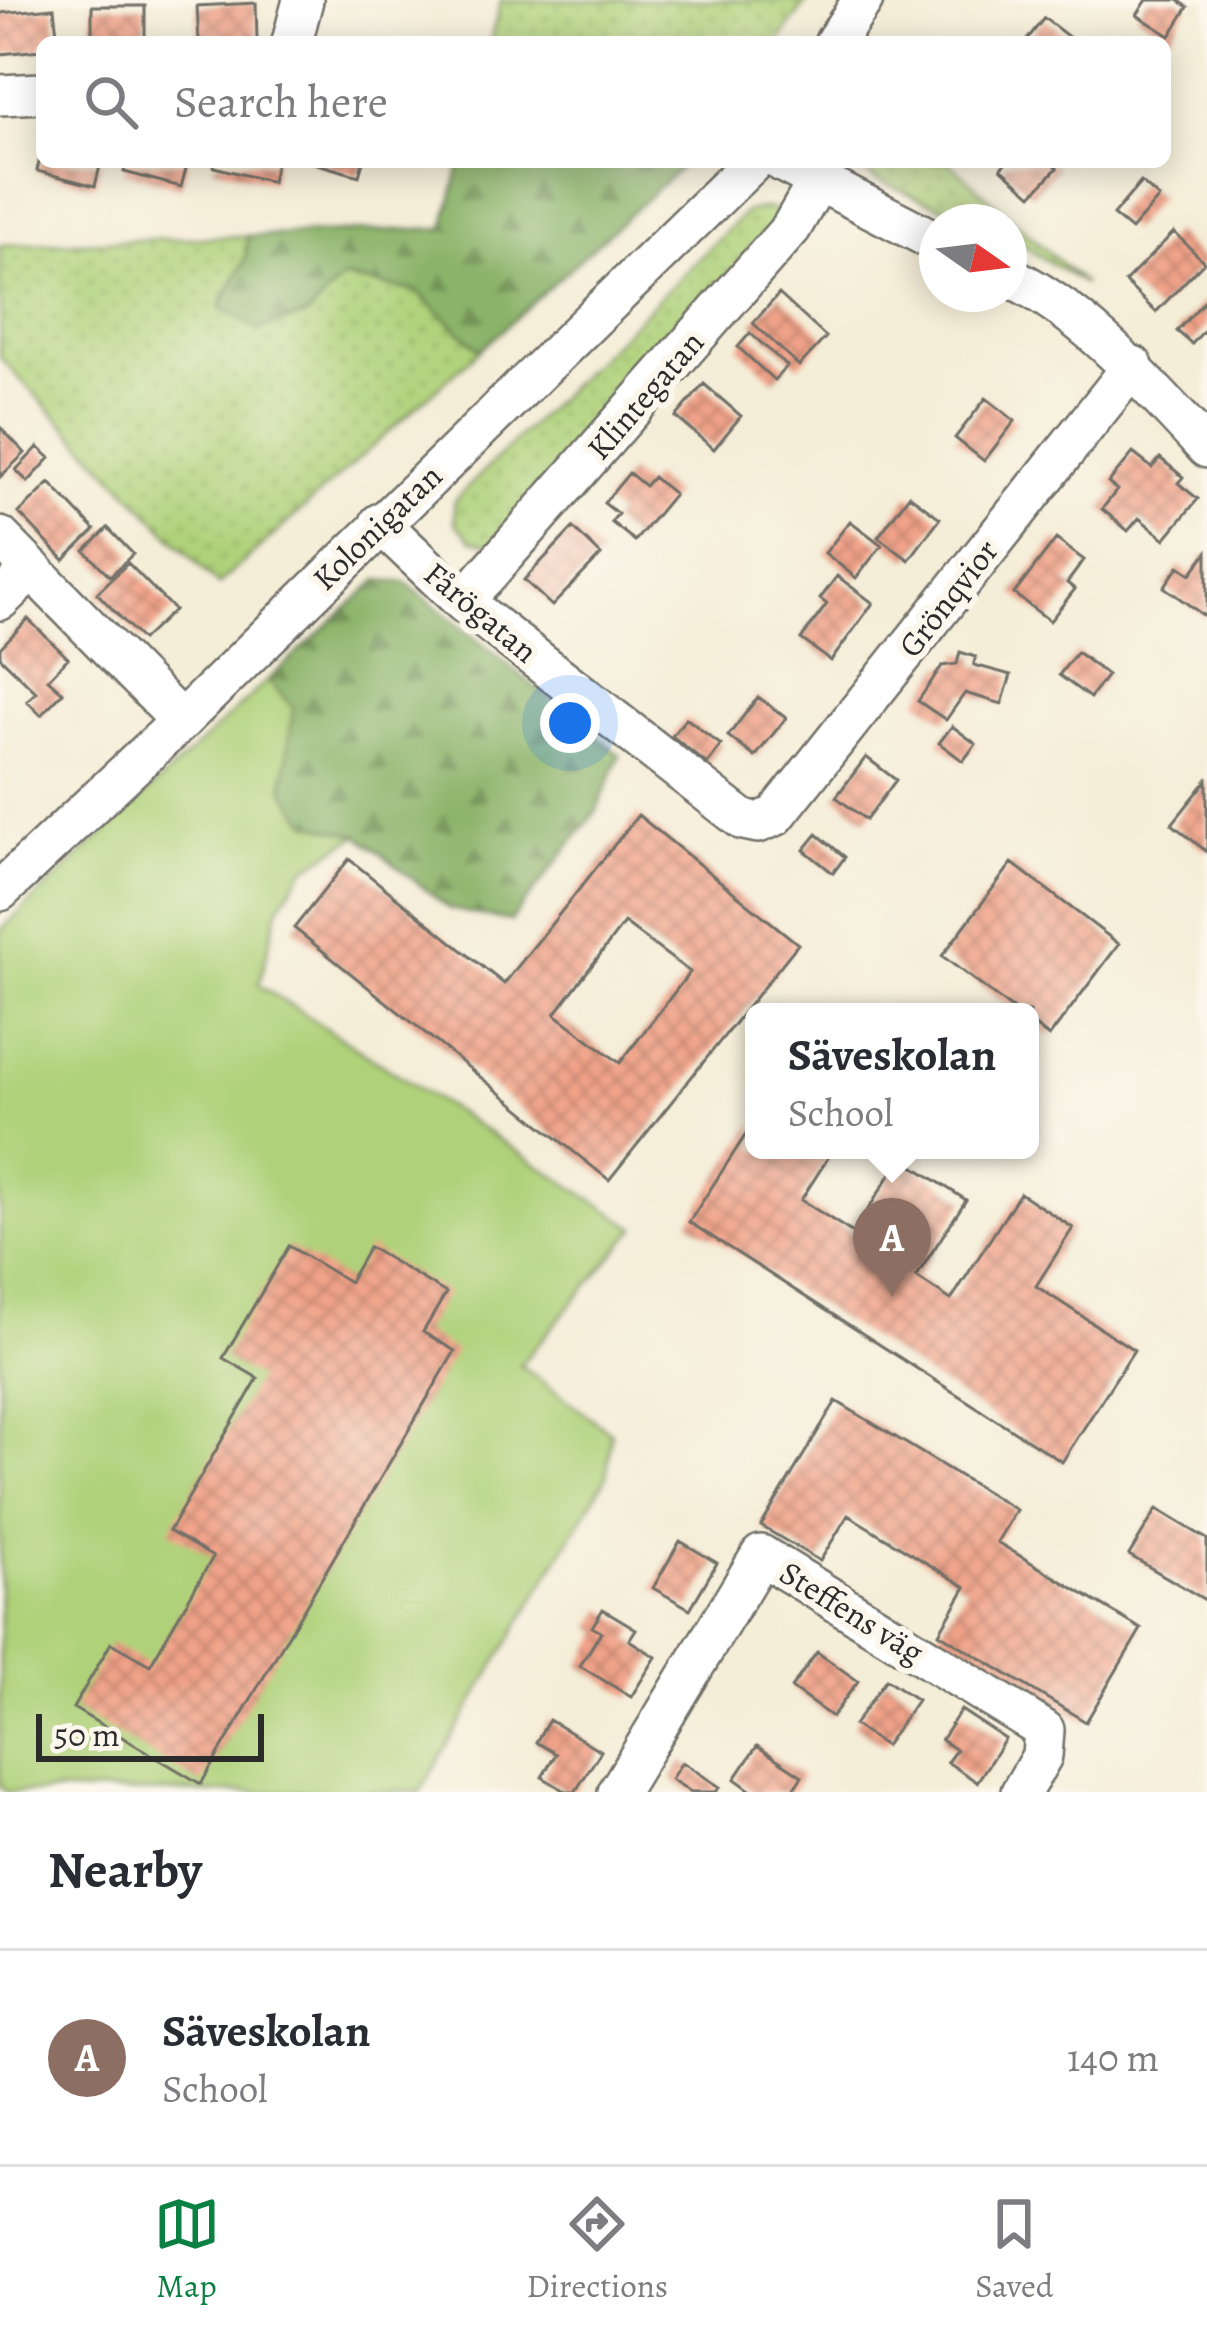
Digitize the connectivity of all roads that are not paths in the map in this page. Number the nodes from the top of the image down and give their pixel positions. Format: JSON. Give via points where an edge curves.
{"nodes":[{"id":1,"x":303,"y":0,"type":"edge"},
{"id":2,"x":862,"y":0,"type":"edge"},
{"id":3,"x":294,"y":36,"type":"edge"},
{"id":4,"x":839,"y":36,"type":"edge"},
{"id":5,"x":36,"y":93,"type":"edge"},
{"id":6,"x":0,"y":94,"type":"edge"},
{"id":7,"x":747,"y":168,"type":"edge"},
{"id":8,"x":793,"y":168,"type":"edge"},
{"id":9,"x":818,"y":181,"type":"junction"},
{"id":10,"x":919,"y":233,"type":"edge"},
{"id":11,"x":1027,"y":287,"type":"edge"},
{"id":12,"x":1133,"y":366,"type":"junction"},
{"id":13,"x":1207,"y":448,"type":"edge"},
{"id":14,"x":380,"y":523,"type":"junction"},
{"id":15,"x":0,"y":537,"type":"edge"},
{"id":16,"x":32,"y":569,"type":"junction"},
{"id":17,"x":0,"y":600,"type":"edge"},
{"id":18,"x":463,"y":602,"type":"junction"},
{"id":19,"x":181,"y":721,"type":"junction"},
{"id":20,"x":758,"y":824,"type":"joint"},
{"id":21,"x":0,"y":891,"type":"edge"},
{"id":22,"x":618,"y":1792,"type":"edge"},
{"id":23,"x":1021,"y":1792,"type":"edge"}],
"edges":[{"from":1,"to":3,"type":"street"},
{"from":2,"to":4,"type":"street"},
{"from":5,"to":6,"type":"street"},
{"from":7,"to":14,"type":"street","name":"Kolonigatan"},
{"from":8,"to":9,"type":"street"},
{"from":9,"to":10,"type":"street"},
{"from":9,"to":18,"type":"street","name":"Klintegatan","via":[[790,228]]},
{"from":11,"to":12,"type":"street"},
{"from":12,"to":13,"type":"street"},
{"from":12,"to":20,"type":"street","name":"Grönqvior","via":[[775,816]]},
{"from":14,"to":18,"type":"street","name":"Fårögatan"},
{"from":14,"to":19,"type":"street","name":"Kolonigatan"},
{"from":15,"to":16,"type":"street"},
{"from":16,"to":17,"type":"street"},
{"from":16,"to":19,"type":"street"},
{"from":18,"to":20,"type":"street","name":"Fårögatan"},
{"from":19,"to":21,"type":"street","name":"Kolonigatan"},
{"from":22,"to":23,"type":"street","name":"Steffens väg","via":[[761,1555],[1044,1730],[1045,1745]]}]}
